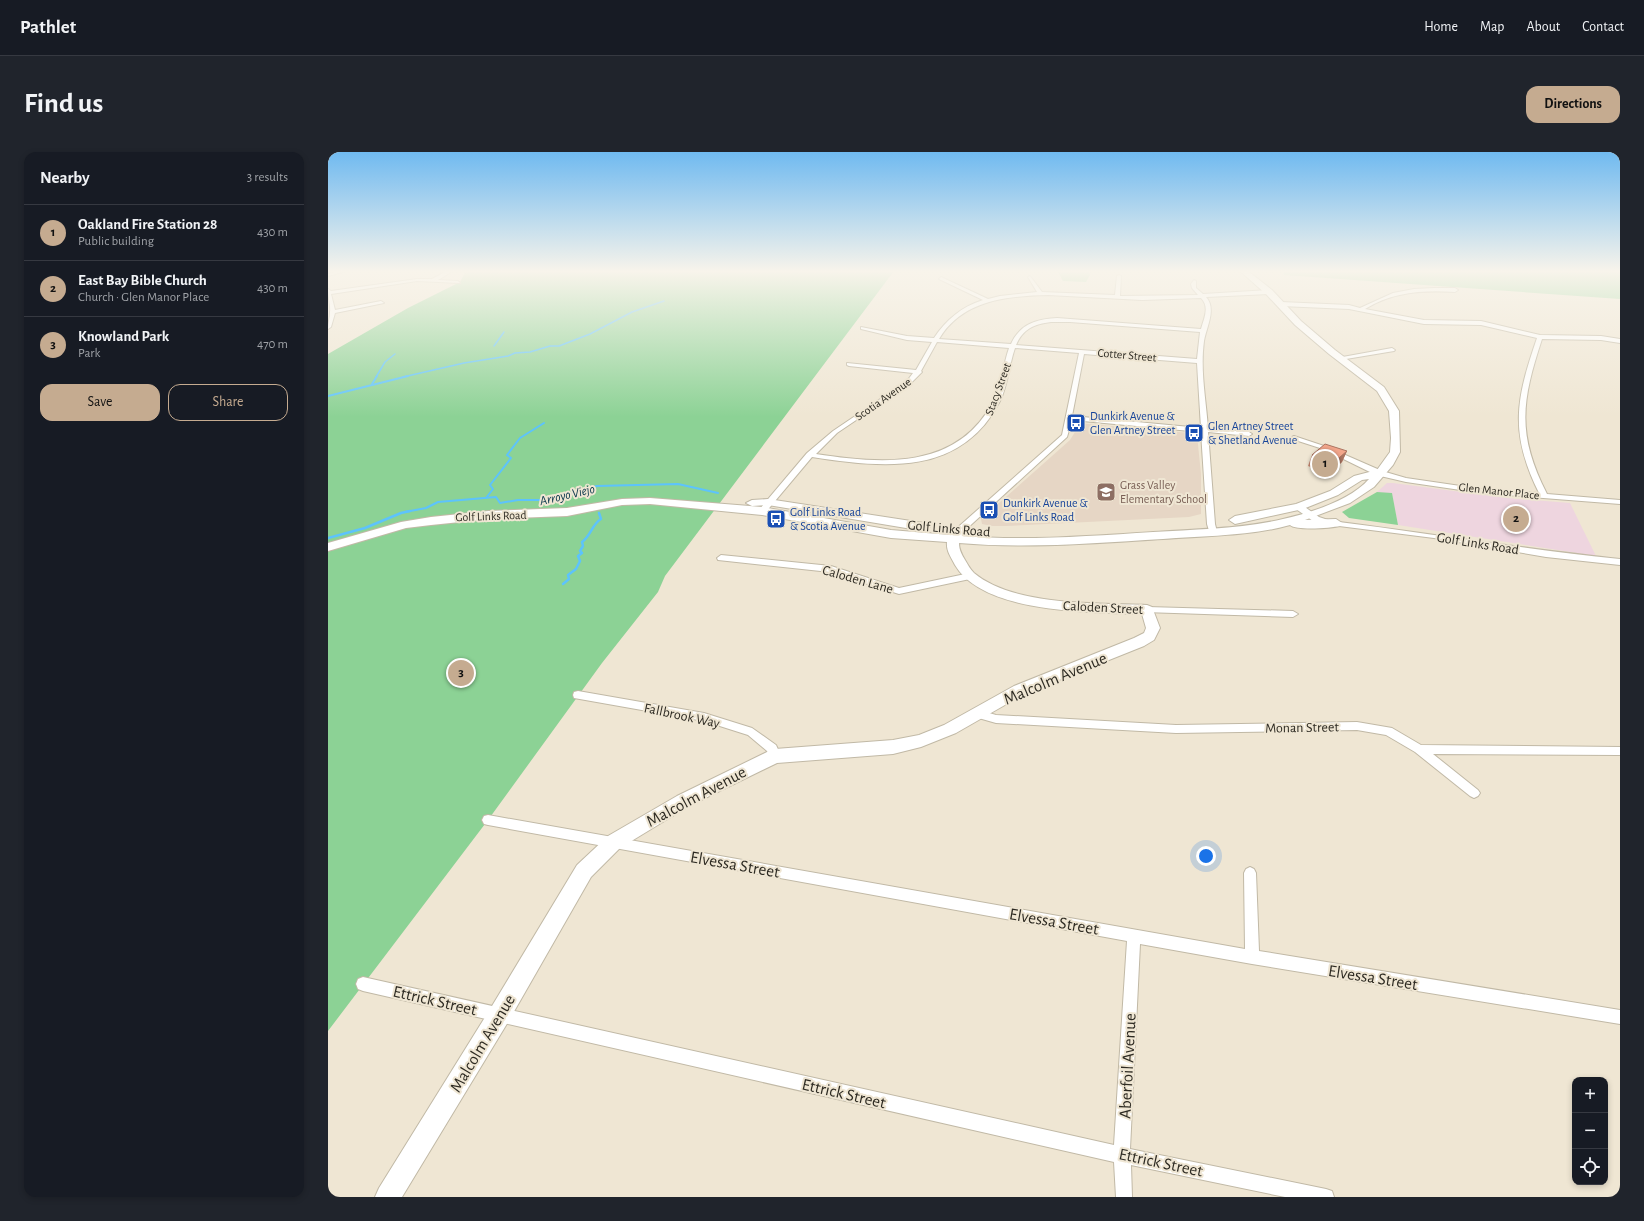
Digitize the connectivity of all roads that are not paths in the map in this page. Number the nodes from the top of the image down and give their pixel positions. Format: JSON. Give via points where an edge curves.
{"nodes":[{"id":1,"x":951,"y":320,"type":"edge"},
{"id":2,"x":1206,"y":320,"type":"edge"},
{"id":3,"x":1295,"y":320,"type":"edge"},
{"id":4,"x":1413,"y":320,"type":"edge"},
{"id":5,"x":863,"y":328,"type":"dead end"},
{"id":6,"x":1203,"y":331,"type":"junction"},
{"id":7,"x":1540,"y":337,"type":"junction"},
{"id":8,"x":936,"y":340,"type":"junction"},
{"id":9,"x":1620,"y":341,"type":"edge"},
{"id":10,"x":1014,"y":346,"type":"junction"},
{"id":11,"x":1392,"y":350,"type":"dead end"},
{"id":12,"x":1082,"y":352,"type":"junction"},
{"id":13,"x":1340,"y":358,"type":"junction"},
{"id":14,"x":1200,"y":361,"type":"junction"},
{"id":15,"x":849,"y":364,"type":"dead end"},
{"id":16,"x":919,"y":372,"type":"junction"},
{"id":17,"x":1070,"y":418,"type":"junction"},
{"id":18,"x":1205,"y":430,"type":"junction"},
{"id":19,"x":1249,"y":434,"type":"dead end"},
{"id":20,"x":1294,"y":438,"type":"dead end"},
{"id":21,"x":810,"y":455,"type":"junction"},
{"id":22,"x":1379,"y":473,"type":"junction"},
{"id":23,"x":1544,"y":496,"type":"junction"},
{"id":24,"x":1620,"y":502,"type":"edge"},
{"id":25,"x":765,"y":506,"type":"junction"},
{"id":26,"x":1308,"y":510,"type":"junction"},
{"id":27,"x":1283,"y":523,"type":"junction"},
{"id":28,"x":1336,"y":523,"type":"junction"},
{"id":29,"x":1212,"y":528,"type":"junction"},
{"id":30,"x":956,"y":535,"type":"junction"},
{"id":31,"x":328,"y":547,"type":"edge"},
{"id":32,"x":721,"y":558,"type":"dead end"},
{"id":33,"x":1620,"y":562,"type":"edge"},
{"id":34,"x":970,"y":576,"type":"junction"},
{"id":35,"x":1147,"y":610,"type":"junction"},
{"id":36,"x":1293,"y":614,"type":"dead end"},
{"id":37,"x":578,"y":695,"type":"dead end"},
{"id":38,"x":979,"y":714,"type":"junction"},
{"id":39,"x":1419,"y":749,"type":"junction"},
{"id":40,"x":1620,"y":751,"type":"edge"},
{"id":41,"x":776,"y":756,"type":"junction"},
{"id":42,"x":1474,"y":793,"type":"dead end"},
{"id":43,"x":488,"y":820,"type":"dead end"},
{"id":44,"x":614,"y":842,"type":"junction"},
{"id":45,"x":1250,"y":873,"type":"dead end"},
{"id":46,"x":1134,"y":936,"type":"junction"},
{"id":47,"x":1252,"y":957,"type":"junction"},
{"id":48,"x":363,"y":984,"type":"dead end"},
{"id":49,"x":500,"y":1014,"type":"junction"},
{"id":50,"x":1620,"y":1017,"type":"edge"},
{"id":51,"x":1122,"y":1154,"type":"junction"},
{"id":52,"x":388,"y":1197,"type":"edge"},
{"id":53,"x":1124,"y":1197,"type":"edge"},
{"id":54,"x":1326,"y":1197,"type":"edge"}],
"edges":[{"from":1,"to":8,"type":"street","name":"Scotia Avenue"},
{"from":2,"to":6,"type":"street"},
{"from":3,"to":13,"type":"main road"},
{"from":4,"to":7,"type":"street","via":[[1481,323]]},
{"from":5,"to":8,"type":"street","name":"Cotter Street","via":[[907,338]]},
{"from":6,"to":10,"type":"street","name":"Stacy Street","via":[[1051,321],[1024,328]]},
{"from":6,"to":14,"type":"street"},
{"from":7,"to":9,"type":"street","via":[[1601,338]]},
{"from":7,"to":23,"type":"street","via":[[1524,390],[1522,406],[1523,437]]},
{"from":8,"to":10,"type":"street","name":"Cotter Street"},
{"from":8,"to":16,"type":"street","name":"Scotia Avenue"},
{"from":10,"to":12,"type":"street","name":"Cotter Street"},
{"from":10,"to":21,"type":"street","name":"Stacy Street","via":[[997,399],[986,421],[946,453],[917,461],[887,464],[849,462]]},
{"from":11,"to":13,"type":"street"},
{"from":12,"to":14,"type":"street","name":"Cotter Street"},
{"from":12,"to":17,"type":"street"},
{"from":13,"to":22,"type":"main road","via":[[1381,389],[1394,411],[1395,452]]},
{"from":14,"to":18,"type":"street"},
{"from":15,"to":16,"type":"street"},
{"from":16,"to":21,"type":"street","name":"Scotia Avenue","via":[[909,382],[835,432]]},
{"from":17,"to":18,"type":"street"},
{"from":17,"to":30,"type":"street","via":[[1065,436]]},
{"from":18,"to":19,"type":"street"},
{"from":18,"to":29,"type":"street"},
{"from":20,"to":22,"type":"street","name":"Glen Manor Place","via":[[1326,448]]},
{"from":21,"to":25,"type":"street","name":"Scotia Avenue"},
{"from":22,"to":23,"type":"street","name":"Glen Manor Place","via":[[1481,491]]},
{"from":22,"to":26,"type":"main road","via":[[1361,492],[1346,501]]},
{"from":23,"to":24,"type":"street","name":"Glen Manor Place"},
{"from":25,"to":30,"type":"main road","name":"Golf Links Road","via":[[891,534]]},
{"from":25,"to":31,"type":"main road","name":"Golf Links Road","via":[[705,506],[650,501],[622,502],[567,512],[456,517],[405,525]]},
{"from":26,"to":27,"type":"main road","name":"Golf Links Road"},
{"from":26,"to":28,"type":"street","name":"Golf Links Road","via":[[1322,521]]},
{"from":26,"to":29,"type":"main road","name":"Golf Links Road","via":[[1252,518]]},
{"from":27,"to":28,"type":"main road"},
{"from":27,"to":29,"type":"main road","name":"Golf Links Road"},
{"from":28,"to":33,"type":"street","name":"Golf Links Road","via":[[1546,554]]},
{"from":29,"to":30,"type":"main road","name":"Golf Links Road","via":[[1096,539],[986,542]]},
{"from":30,"to":34,"type":"main road","name":"Caloden Street","via":[[953,547],[957,558]]},
{"from":32,"to":34,"type":"street","name":"Caloden Lane","via":[[831,569],[899,591]]},
{"from":34,"to":35,"type":"main road","name":"Caloden Street","via":[[996,590],[1040,603]]},
{"from":35,"to":36,"type":"street","name":"Caloden Street"},
{"from":35,"to":38,"type":"main road","name":"Malcolm Avenue","via":[[1153,628],[1149,636],[1019,690]]},
{"from":37,"to":41,"type":"street","name":"Fallbrook Way","via":[[704,717],[752,732],[772,748]]},
{"from":38,"to":39,"type":"street","name":"Monan Street","via":[[996,719],[1176,729],[1357,726],[1388,731]]},
{"from":38,"to":41,"type":"main road","name":"Malcolm Avenue","via":[[920,741],[893,747]]},
{"from":39,"to":40,"type":"street","name":"Monan Street"},
{"from":39,"to":42,"type":"street"},
{"from":41,"to":44,"type":"main road","name":"Malcolm Avenue","via":[[683,801]]},
{"from":43,"to":44,"type":"street","name":"Elvessa Street"},
{"from":44,"to":46,"type":"street","name":"Elvessa Street"},
{"from":44,"to":49,"type":"main road","name":"Malcolm Avenue","via":[[584,871]]},
{"from":45,"to":47,"type":"street"},
{"from":46,"to":47,"type":"street","name":"Elvessa Street"},
{"from":46,"to":51,"type":"street","name":"Aberfoil Avenue"},
{"from":47,"to":50,"type":"street","name":"Elvessa Street"},
{"from":48,"to":49,"type":"street","name":"Ettrick Street"},
{"from":49,"to":51,"type":"street","name":"Ettrick Street"},
{"from":49,"to":52,"type":"main road","name":"Malcolm Avenue"},
{"from":51,"to":53,"type":"street","name":"Aberfoil Avenue"},
{"from":51,"to":54,"type":"street","name":"Ettrick Street"}]}
